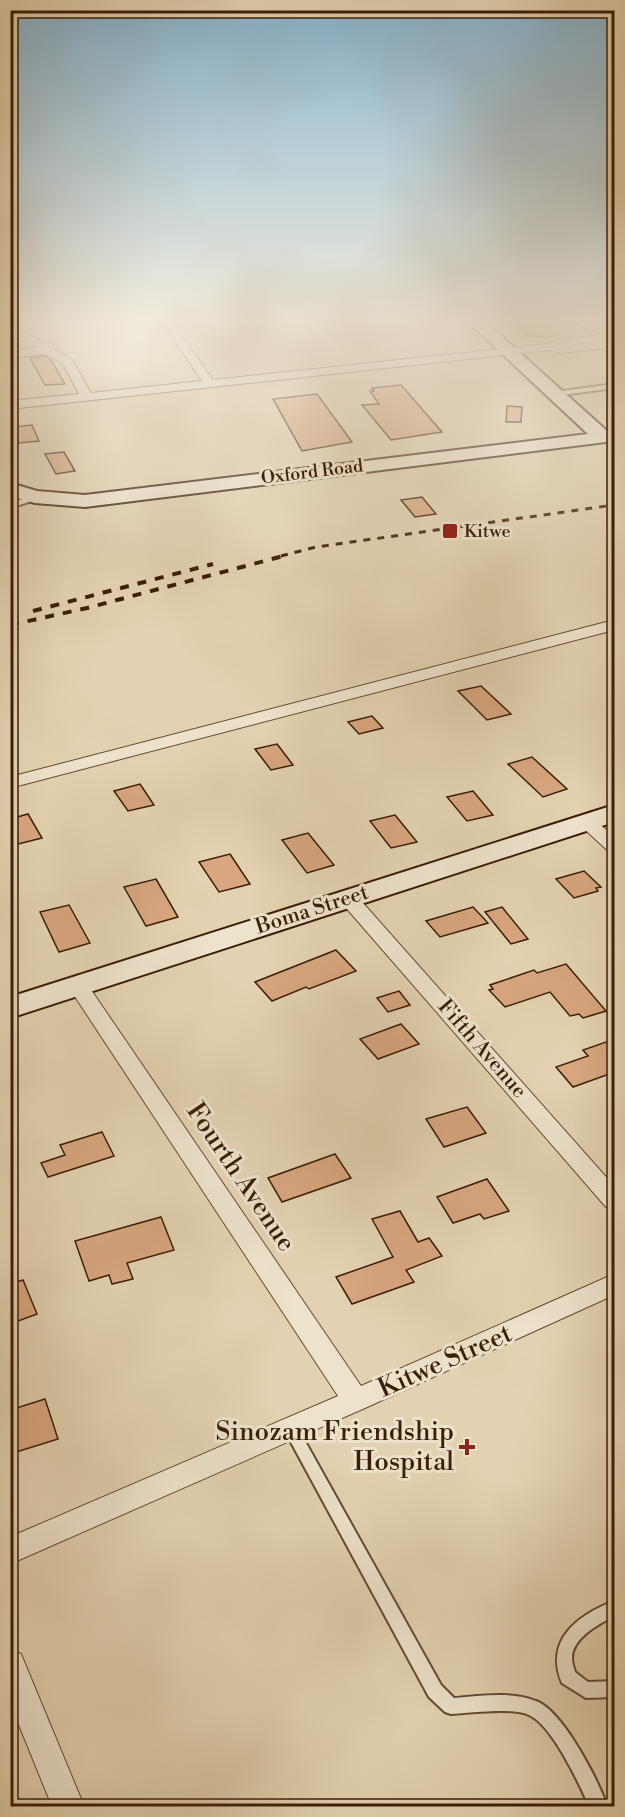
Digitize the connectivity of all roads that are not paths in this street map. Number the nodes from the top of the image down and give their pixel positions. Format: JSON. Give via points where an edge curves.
{"nodes":[{"id":1,"x":31,"y":403,"type":"edge"},
{"id":2,"x":566,"y":403,"type":"edge"},
{"id":3,"x":10,"y":405,"type":"edge"},
{"id":4,"x":609,"y":437,"type":"edge"},
{"id":5,"x":10,"y":489,"type":"edge"},
{"id":6,"x":35,"y":497,"type":"junction"},
{"id":7,"x":10,"y":506,"type":"edge"},
{"id":8,"x":615,"y":625,"type":"edge"},
{"id":9,"x":10,"y":783,"type":"edge"},
{"id":10,"x":615,"y":813,"type":"edge"},
{"id":11,"x":587,"y":822,"type":"junction"},
{"id":12,"x":615,"y":846,"type":"edge"},
{"id":13,"x":348,"y":898,"type":"junction"},
{"id":14,"x":78,"y":986,"type":"junction"},
{"id":15,"x":10,"y":1008,"type":"edge"},
{"id":16,"x":615,"y":1201,"type":"edge"},
{"id":17,"x":615,"y":1284,"type":"edge"},
{"id":18,"x":357,"y":1400,"type":"junction"},
{"id":19,"x":291,"y":1429,"type":"junction"},
{"id":20,"x":10,"y":1551,"type":"edge"},
{"id":21,"x":615,"y":1608,"type":"edge"},
{"id":22,"x":10,"y":1664,"type":"edge"},
{"id":23,"x":615,"y":1689,"type":"edge"},
{"id":24,"x":68,"y":1806,"type":"edge"},
{"id":25,"x":598,"y":1806,"type":"edge"}],
"edges":[{"from":1,"to":3,"type":"street"},
{"from":2,"to":4,"type":"street"},
{"from":4,"to":6,"type":"street","name":"Oxford Road","via":[[116,498],[85,501]]},
{"from":5,"to":6,"type":"street","name":"Oxford Road"},
{"from":6,"to":7,"type":"lane"},
{"from":8,"to":9,"type":"street"},
{"from":10,"to":11,"type":"street","name":"Boma Street"},
{"from":11,"to":12,"type":"street"},
{"from":11,"to":13,"type":"street","name":"Boma Street"},
{"from":13,"to":14,"type":"street","name":"Boma Street"},
{"from":13,"to":16,"type":"street","name":"Fifth Avenue"},
{"from":14,"to":15,"type":"street","name":"Boma Street"},
{"from":14,"to":18,"type":"street","name":"Fourth Avenue"},
{"from":17,"to":18,"type":"street","name":"Kitwe Street"},
{"from":18,"to":19,"type":"street","name":"Kitwe Street"},
{"from":19,"to":20,"type":"street","name":"Kitwe Street"},
{"from":19,"to":25,"type":"lane","via":[[435,1691],[451,1706],[513,1703],[534,1708],[557,1730],[582,1770]]},
{"from":21,"to":23,"type":"lane","via":[[597,1617],[574,1637],[564,1656],[568,1677],[586,1690]]},
{"from":22,"to":24,"type":"street"}]}
